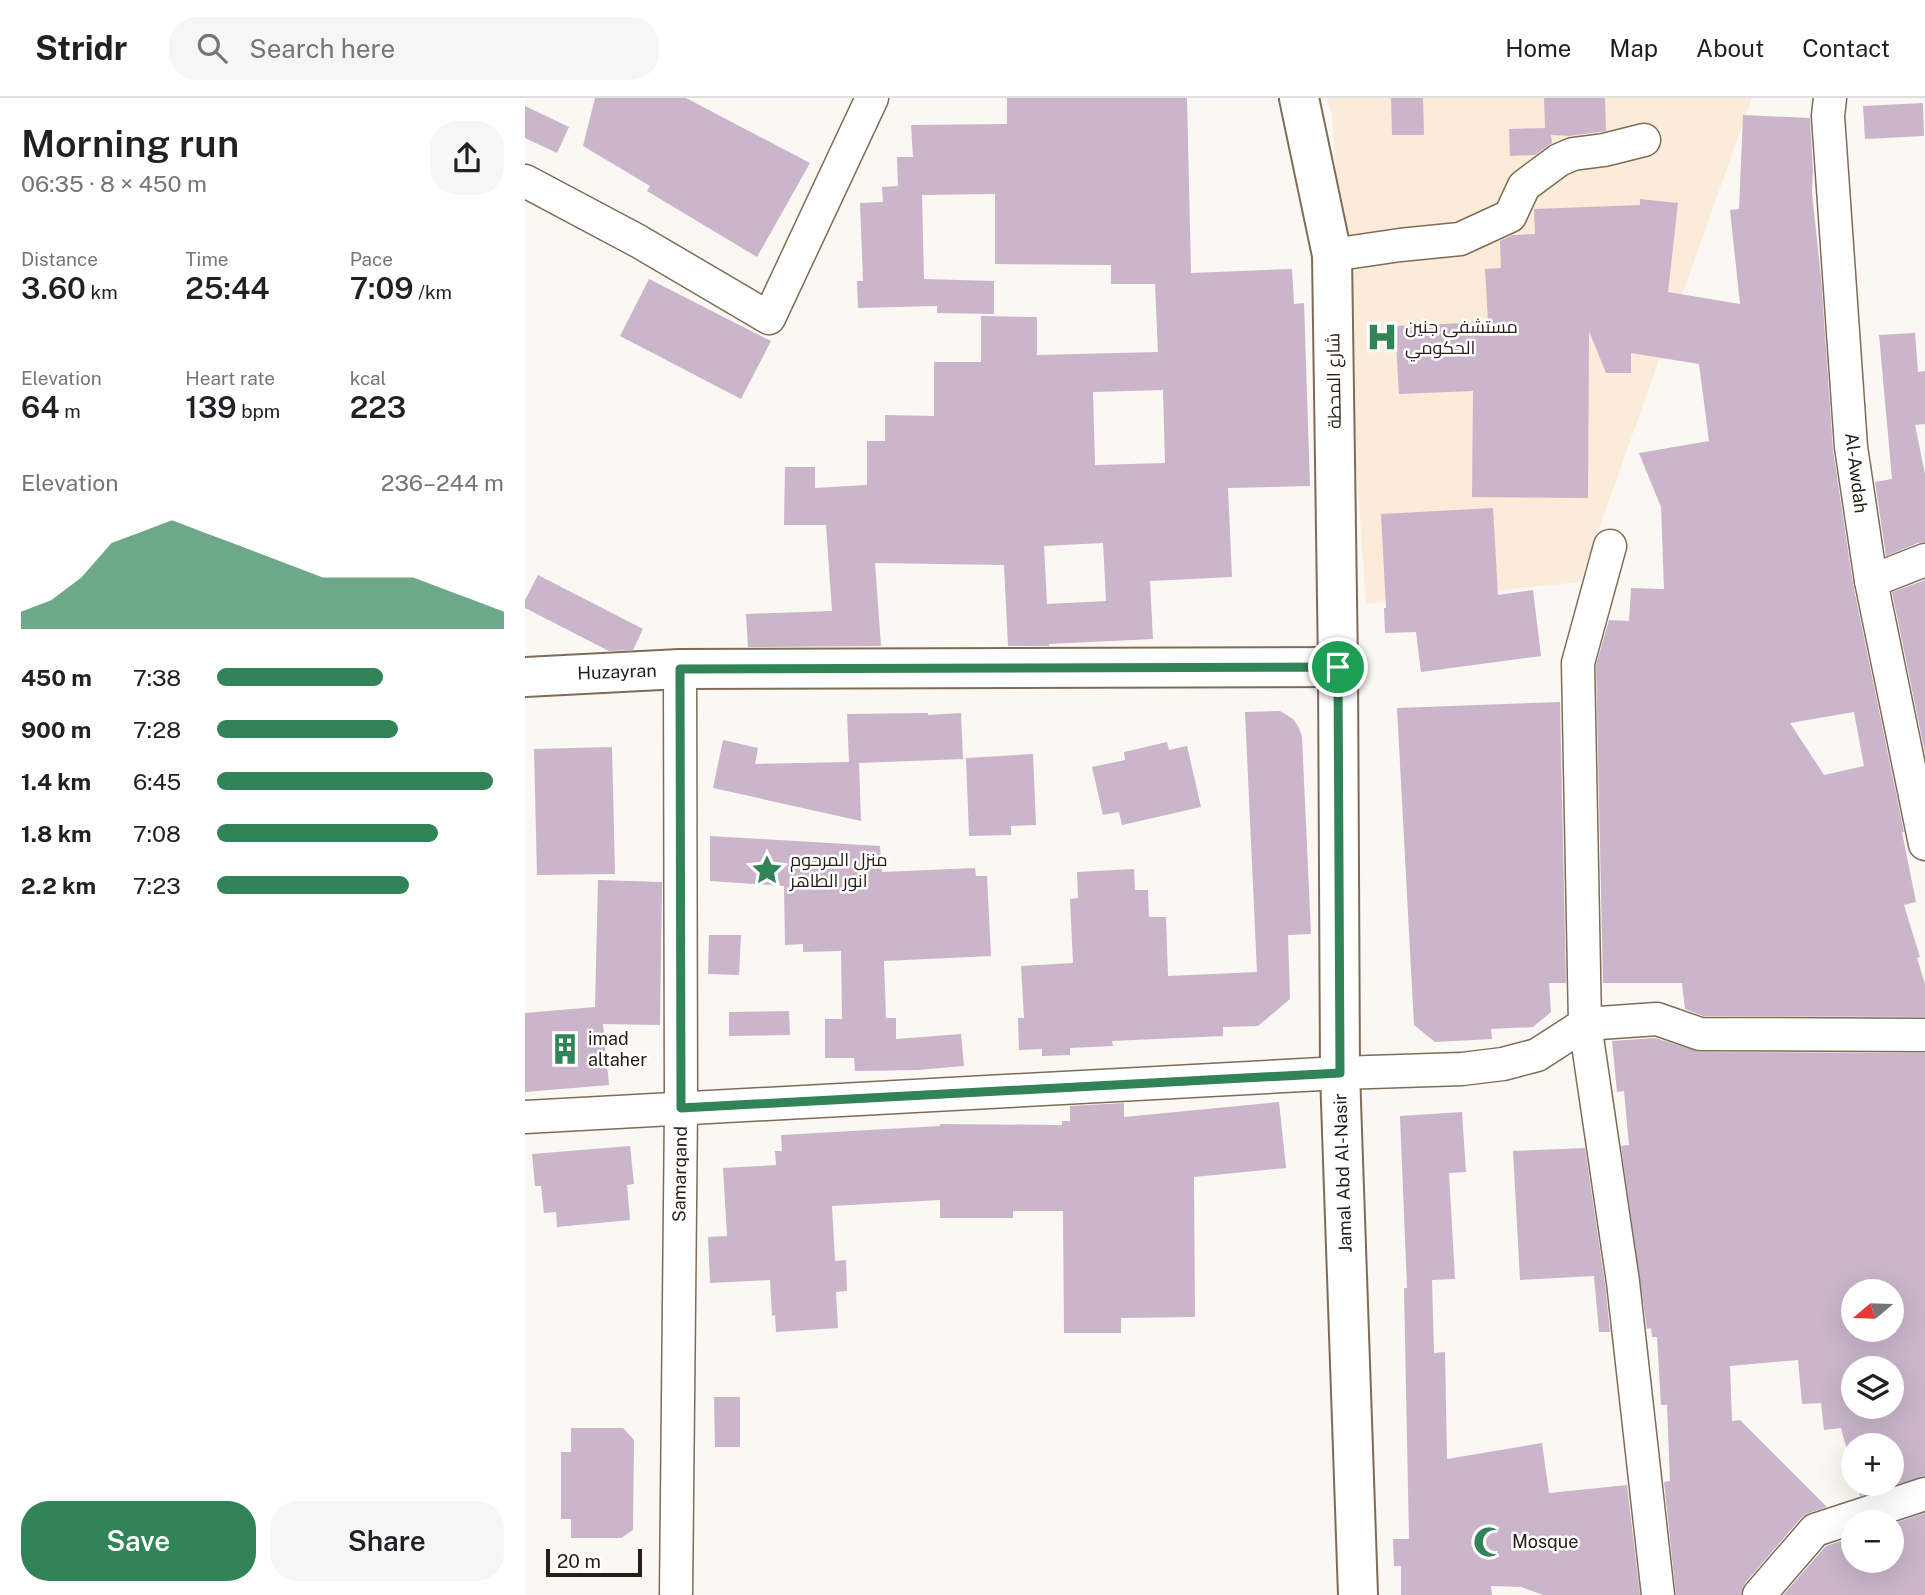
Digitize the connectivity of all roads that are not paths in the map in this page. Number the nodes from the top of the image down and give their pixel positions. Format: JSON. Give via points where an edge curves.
{"nodes":[{"id":1,"x":872,"y":98,"type":"edge"},
{"id":2,"x":1299,"y":98,"type":"edge"},
{"id":3,"x":1830,"y":98,"type":"edge"},
{"id":4,"x":1644,"y":141,"type":"dead end"},
{"id":5,"x":525,"y":181,"type":"edge"},
{"id":6,"x":1332,"y":256,"type":"junction"},
{"id":7,"x":1610,"y":546,"type":"dead end"},
{"id":8,"x":1925,"y":561,"type":"edge"},
{"id":9,"x":1871,"y":581,"type":"junction"},
{"id":10,"x":1338,"y":667,"type":"junction"},
{"id":11,"x":680,"y":669,"type":"junction"},
{"id":12,"x":525,"y":677,"type":"edge"},
{"id":13,"x":1925,"y":844,"type":"edge"},
{"id":14,"x":1585,"y":1024,"type":"junction"},
{"id":15,"x":1925,"y":1035,"type":"edge"},
{"id":16,"x":1340,"y":1073,"type":"junction"},
{"id":17,"x":681,"y":1108,"type":"junction"},
{"id":18,"x":525,"y":1117,"type":"edge"},
{"id":19,"x":1925,"y":1494,"type":"edge"},
{"id":20,"x":676,"y":1595,"type":"edge"},
{"id":21,"x":1358,"y":1595,"type":"edge"},
{"id":22,"x":1658,"y":1595,"type":"edge"},
{"id":23,"x":1759,"y":1595,"type":"edge"}],
"edges":[{"from":1,"to":5,"type":"street","via":[[769,318]]},
{"from":2,"to":6,"type":"main road","name":"شارع المحطة"},
{"from":3,"to":9,"type":"street","name":"Al-Awdah","via":[[1851,447]]},
{"from":4,"to":6,"type":"street","via":[[1559,160],[1524,186],[1510,216],[1460,239]]},
{"from":6,"to":10,"type":"main road","name":"شارع المحطة"},
{"from":7,"to":14,"type":"street","via":[[1577,663]]},
{"from":8,"to":9,"type":"street"},
{"from":9,"to":13,"type":"street","name":"Al-Awdah"},
{"from":10,"to":11,"type":"main road","name":"Huzayran"},
{"from":10,"to":16,"type":"main road","name":"Jamal Abd Al-Nasir"},
{"from":11,"to":12,"type":"main road","name":"Huzayran"},
{"from":11,"to":17,"type":"street","name":"Samarqand"},
{"from":14,"to":15,"type":"street","via":[[1657,1019],[1700,1034]]},
{"from":14,"to":16,"type":"street","via":[[1537,1055],[1503,1064]]},
{"from":14,"to":22,"type":"street","via":[[1623,1282]]},
{"from":16,"to":17,"type":"street"},
{"from":16,"to":21,"type":"main road","name":"Jamal Abd Al-Nasir"},
{"from":17,"to":18,"type":"street"},
{"from":17,"to":20,"type":"street","name":"Samarqand"},
{"from":19,"to":23,"type":"street","via":[[1815,1530]]}]}
